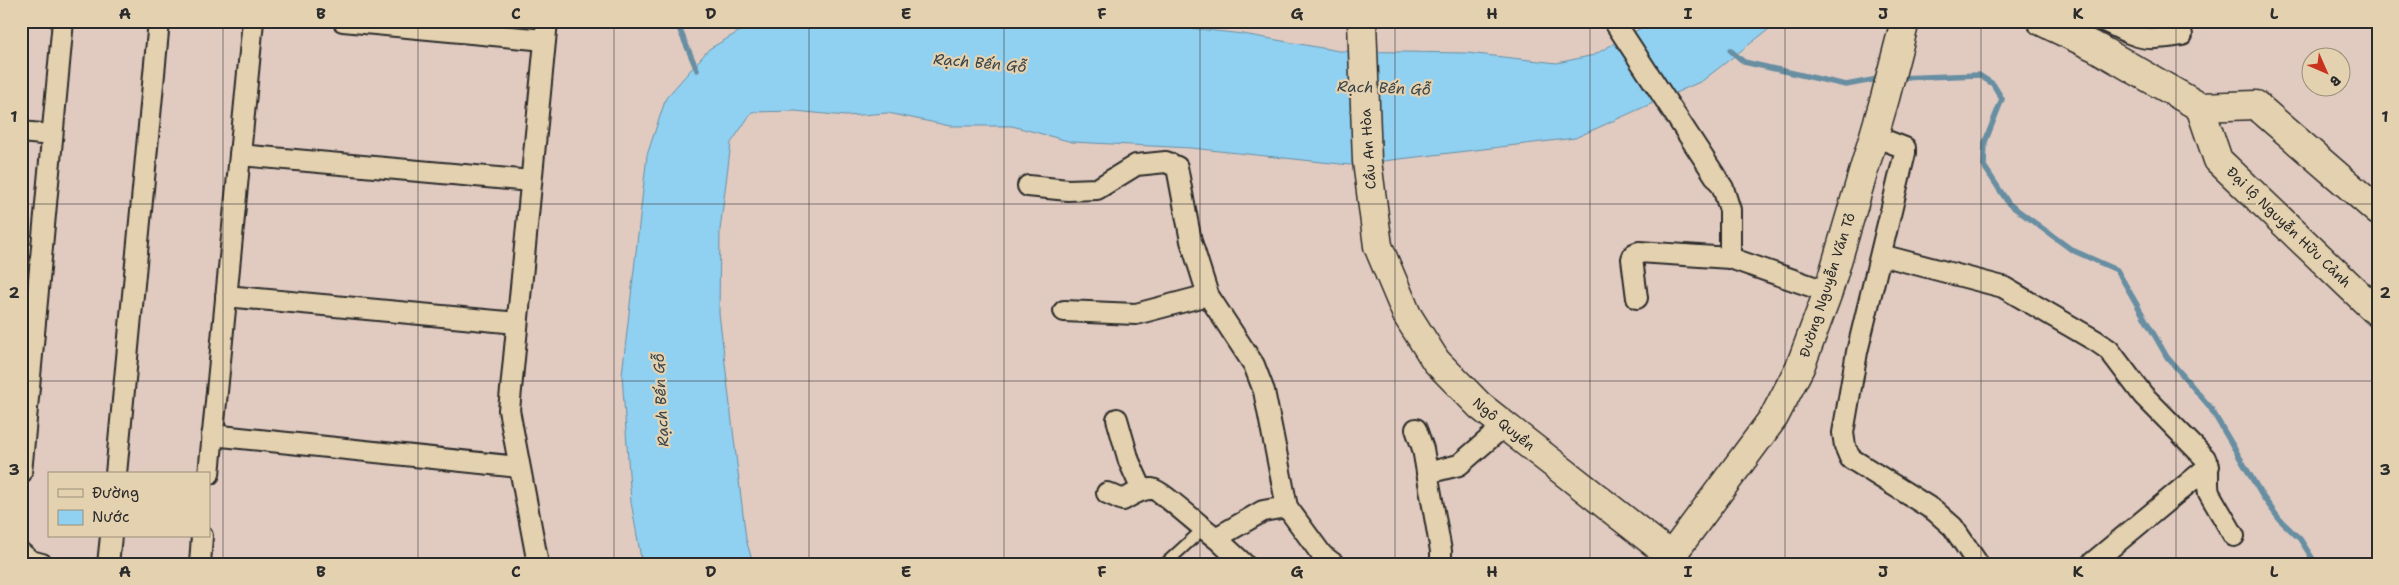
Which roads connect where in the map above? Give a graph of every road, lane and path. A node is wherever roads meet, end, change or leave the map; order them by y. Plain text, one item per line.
1 (63, 21) edge
2 (159, 21) edge
3 (253, 21) edge
4 (343, 21) edge
5 (1362, 21) edge
6 (1905, 21) edge
7 (2041, 21) edge
8 (2104, 21) edge
9 (1615, 22) edge
10 (546, 31) edge
11 (2182, 35) dead end
12 (2200, 106) junction
13 (21, 132) edge
14 (52, 135) junction
15 (1874, 136) junction
16 (240, 155) junction
17 (531, 181) junction
18 (1028, 186) dead end
19 (2378, 211) edge
20 (1378, 246) joint
21 (1881, 255) junction
22 (1730, 258) junction
23 (1828, 292) junction
24 (1208, 295) junction
25 (226, 296) junction
26 (1637, 298) dead end
27 (1064, 312) dead end
28 (2378, 313) edge
29 (517, 323) junction
30 (1117, 419) dead end
31 (1504, 426) junction
32 (1416, 429) dead end
33 (212, 435) junction
34 (2209, 466) junction
35 (519, 467) junction
36 (116, 472) edge
37 (209, 472) edge
38 (21, 473) edge
39 (1427, 473) junction
40 (1142, 490) junction
41 (1107, 493) dead end
42 (1287, 507) junction
43 (1209, 534) junction
44 (2234, 536) dead end
45 (111, 538) edge
46 (202, 538) edge
47 (21, 553) edge
48 (1673, 561) edge
49 (42, 564) edge
50 (108, 564) edge
51 (200, 564) edge
52 (538, 564) edge
53 (1166, 564) edge
54 (1244, 564) edge
55 (1334, 564) edge
56 (1441, 564) edge
57 (1978, 564) edge
58 (2091, 564) edge

1 - 14 street
2 - 36 street
3 - 16 street
4 - 10 street
5 - 20 street, Cầu An Hòa
6 - 15 street, Đường Nguyễn Văn Tỏ
7 - 12 street
8 - 11 street
9 - 22 street
10 - 17 street
12 - 19 street
12 - 28 street, Đại lộ Nguyễn Hữu Cảnh
13 - 14 street
14 - 38 street
15 - 21 street
15 - 23 street, Đường Nguyễn Văn Tỏ
16 - 17 street
16 - 25 street
17 - 29 street
18 - 24 street
20 - 31 street, Ngô Quyền
21 - 34 street
21 - 57 street
22 - 23 street
22 - 26 street
23 - 48 street, Đường Nguyễn Văn Tỏ
24 - 27 street
24 - 42 street
25 - 29 street
25 - 33 street
29 - 35 street
30 - 40 street
31 - 39 street
31 - 48 street, Ngô Quyền
32 - 39 street
33 - 35 street
33 - 37 street
34 - 44 street
34 - 58 street
35 - 52 street
39 - 56 street
40 - 41 street
40 - 43 street
42 - 43 street
42 - 55 street
43 - 53 lane
43 - 54 street
45 - 50 street
46 - 51 street
47 - 49 street

